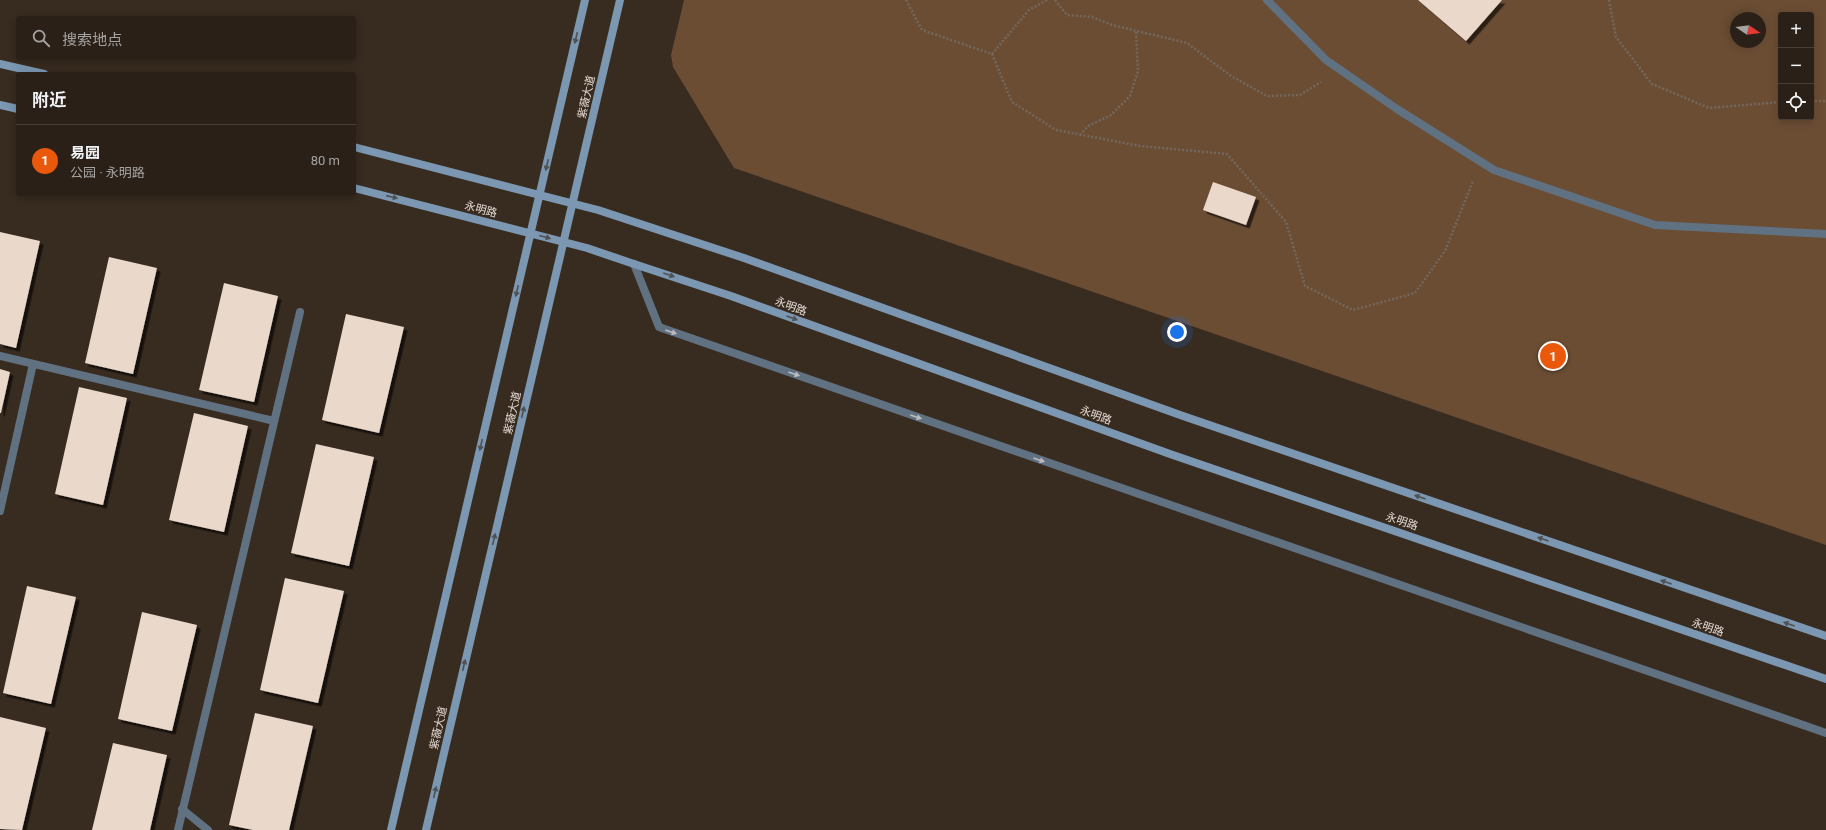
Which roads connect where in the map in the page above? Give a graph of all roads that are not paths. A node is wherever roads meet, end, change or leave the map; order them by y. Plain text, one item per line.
1 (585, 0) edge
2 (620, 0) edge
3 (1267, 0) edge
4 (0, 64) edge
5 (35, 72) edge
6 (0, 105) edge
7 (16, 109) edge
8 (356, 148) edge
9 (356, 189) edge
10 (540, 194) junction
11 (572, 203) junction
12 (531, 233) junction
13 (1826, 234) edge
14 (563, 242) junction
15 (634, 264) junction
16 (300, 312) dead end
17 (0, 356) edge
18 (33, 364) junction
19 (274, 421) junction
20 (0, 511) edge
21 (1826, 636) edge
22 (1826, 678) edge
23 (1826, 733) edge
24 (182, 809) junction
25 (178, 830) edge
26 (208, 830) edge
27 (391, 830) edge
28 (426, 830) edge

1 -> 10 street, 紫薇大道
2 - 11 street, 紫薇大道
3 - 13 street
4 - 5 street
6 - 7 street
8 - 10 street
9 -> 12 street, 永明路
10 - 11 street
10 - 12 street, 紫薇大道
11 - 14 street, 紫薇大道
21 -> 11 street
12 -> 14 street, 永明路
12 -> 27 street, 紫薇大道
14 - 15 street, 永明路
28 -> 14 street, 紫薇大道
15 -> 22 street, 永明路
15 -> 23 street
16 - 19 street
17 - 18 street
18 - 19 street
18 - 20 street
19 - 24 street
24 - 25 street
24 - 26 street

